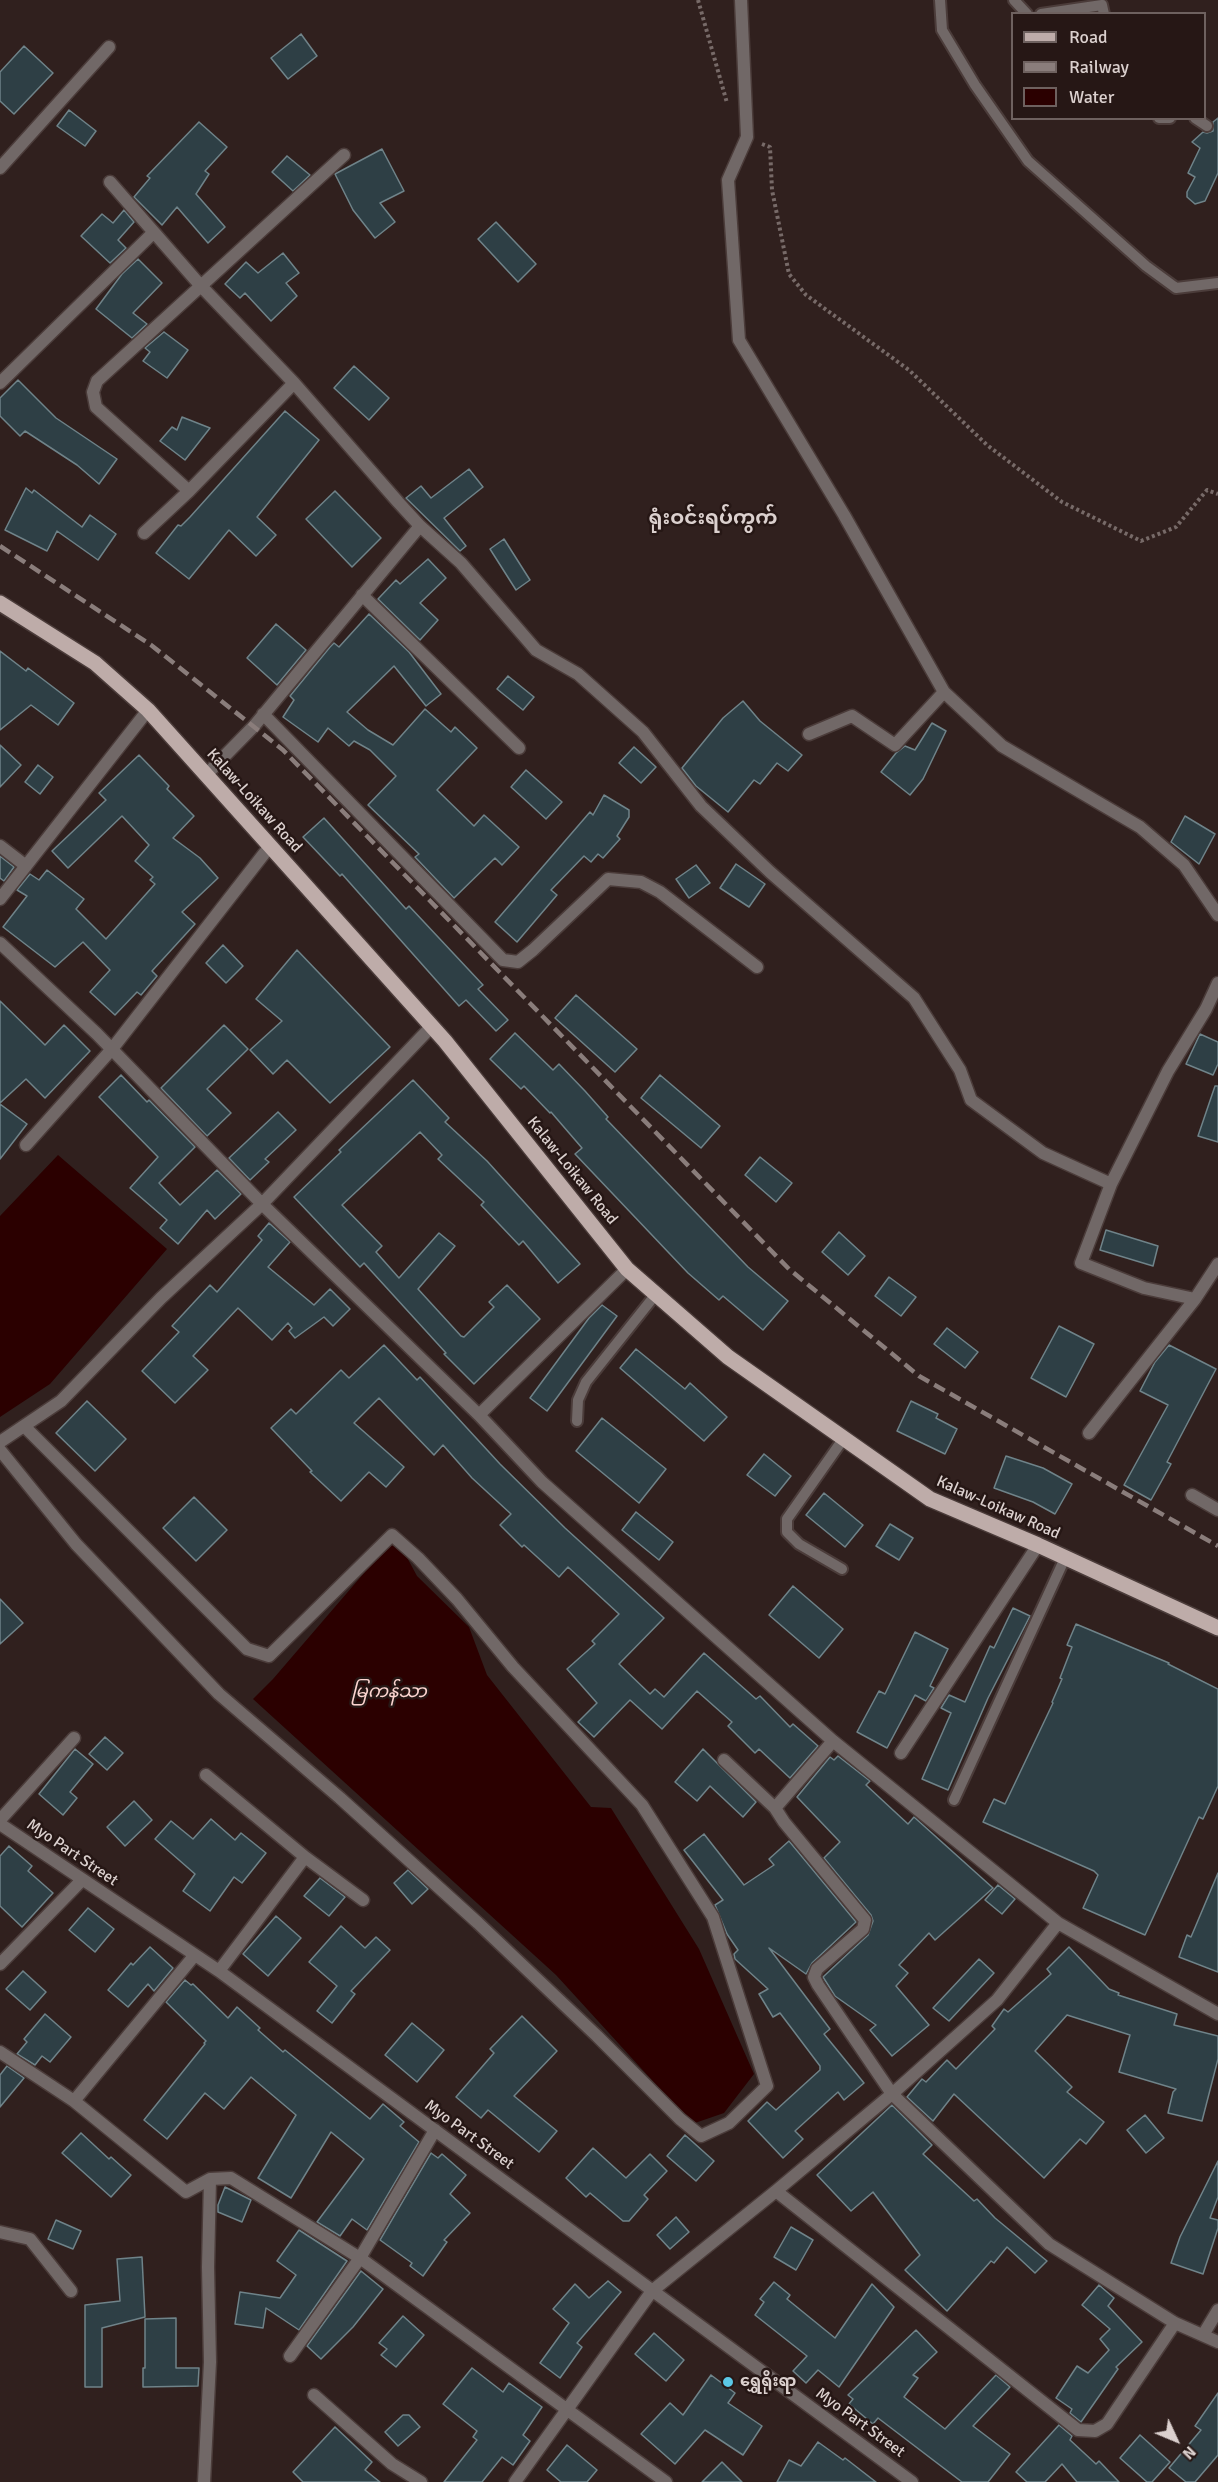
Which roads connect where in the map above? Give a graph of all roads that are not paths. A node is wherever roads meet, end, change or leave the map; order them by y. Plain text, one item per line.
1 (741, 0) edge
2 (940, 0) edge
3 (1014, 0) edge
4 (1025, 12) edge
5 (1055, 12) edge
6 (1104, 12) edge
7 (109, 47) dead end
8 (1198, 120) edge
9 (1207, 126) dead end
10 (344, 155) dead end
11 (0, 168) edge
12 (110, 182) dead end
13 (153, 233) junction
14 (1218, 283) edge
15 (200, 285) junction
16 (0, 383) edge
17 (294, 383) junction
18 (189, 490) junction
19 (420, 526) junction
20 (144, 533) dead end
21 (362, 595) junction
22 (0, 603) edge
23 (944, 692) junction
24 (148, 710) junction
25 (263, 714) junction
26 (809, 734) dead end
27 (519, 748) dead end
28 (206, 775) junction
29 (0, 846) edge
30 (270, 846) junction
31 (26, 866) junction
32 (0, 900) edge
33 (1218, 915) edge
34 (0, 944) edge
35 (757, 967) dead end
36 (1218, 983) edge
37 (432, 1026) junction
38 (112, 1049) junction
39 (26, 1145) dead end
40 (1111, 1184) junction
41 (262, 1204) junction
42 (1218, 1263) edge
43 (627, 1269) junction
44 (656, 1294) junction
45 (1196, 1299) junction
46 (479, 1415) junction
47 (577, 1421) dead end
48 (24, 1426) junction
49 (1089, 1433) dead end
50 (844, 1438) junction
51 (0, 1442) edge
52 (0, 1450) edge
53 (1192, 1496) dead end
54 (1218, 1510) edge
55 (1038, 1545) junction
56 (1065, 1558) junction
57 (842, 1569) dead end
58 (1218, 1628) edge
59 (74, 1738) dead end
60 (834, 1741) junction
61 (901, 1754) dead end
62 (724, 1760) dead end
63 (206, 1775) dead end
64 (954, 1800) dead end
65 (775, 1808) junction
66 (0, 1822) edge
67 (305, 1857) junction
68 (82, 1880) junction
69 (363, 1900) dead end
70 (1058, 1923) junction
71 (194, 1956) junction
72 (0, 1964) edge
73 (219, 1971) junction
74 (1218, 2013) edge
75 (0, 2052) edge
76 (892, 2094) junction
77 (74, 2101) junction
78 (435, 2130) junction
79 (210, 2180) junction
80 (776, 2191) junction
81 (0, 2232) edge
82 (360, 2258) junction
83 (71, 2291) dead end
84 (652, 2291) junction
85 (1218, 2310) edge
86 (1175, 2323) junction
87 (1203, 2335) junction
88 (1218, 2342) edge
89 (290, 2356) dead end
90 (314, 2395) dead end
91 (565, 2411) junction
92 (204, 2482) edge
93 (421, 2482) edge
94 (515, 2482) edge
95 (666, 2482) edge
96 (912, 2482) edge

1 - 23 street
2 - 14 lane
3 - 4 lane
5 - 6 lane
7 - 11 street
8 - 9 lane
10 - 15 street
12 - 13 street
13 - 15 street
13 - 16 street
15 - 17 street
15 - 18 street
17 - 18 street
17 - 19 street
18 - 20 street
19 - 21 street
19 - 40 street
21 - 25 street
21 - 27 street
22 - 24 main road, Kalaw-Loikaw Road
23 - 26 street
23 - 33 street
24 - 28 main road, Kalaw-Loikaw Road
24 - 31 street
25 - 28 street
25 - 35 street
28 - 30 main road, Kalaw-Loikaw Road
29 - 31 street
30 - 37 main road, Kalaw-Loikaw Road
30 - 38 street
31 - 32 street
34 - 38 street
36 - 40 street
37 - 41 street
37 - 43 main road, Kalaw-Loikaw Road
38 - 39 street
38 - 41 street
40 - 45 street
41 - 46 street
41 - 48 street
42 - 45 street
43 - 44 main road, Kalaw-Loikaw Road
43 - 46 street
44 - 47 lane
44 - 50 main road, Kalaw-Loikaw Road
45 - 49 street
46 - 60 street
48 - 51 street
48 - 52 street
50 - 55 main road, Kalaw-Loikaw Road
50 - 57 lane
53 - 54 street
55 - 56 main road, Kalaw-Loikaw Road
55 - 61 street
56 - 58 main road, Kalaw-Loikaw Road
56 - 64 lane
59 - 66 street
60 - 65 street
60 - 70 street
62 - 65 street
63 - 67 street
65 - 76 street
66 - 68 street, Myo Part Street
67 - 69 street
67 - 73 street
68 - 71 street, Myo Part Street
68 - 72 street
70 - 74 street
70 - 76 street
71 - 73 street, Myo Part Street
71 - 77 street
73 - 78 street, Myo Part Street
75 - 77 street
76 - 80 street
76 - 86 street
77 - 79 street
78 - 82 street
78 - 84 street, Myo Part Street
79 - 82 street
79 - 92 street
80 - 84 street
80 - 86 street
81 - 83 street
82 - 89 street
82 - 91 street
84 - 91 street
84 - 96 street, Myo Part Street
85 - 87 street
86 - 87 street
87 - 88 street
90 - 93 street
91 - 94 street
91 - 95 street

